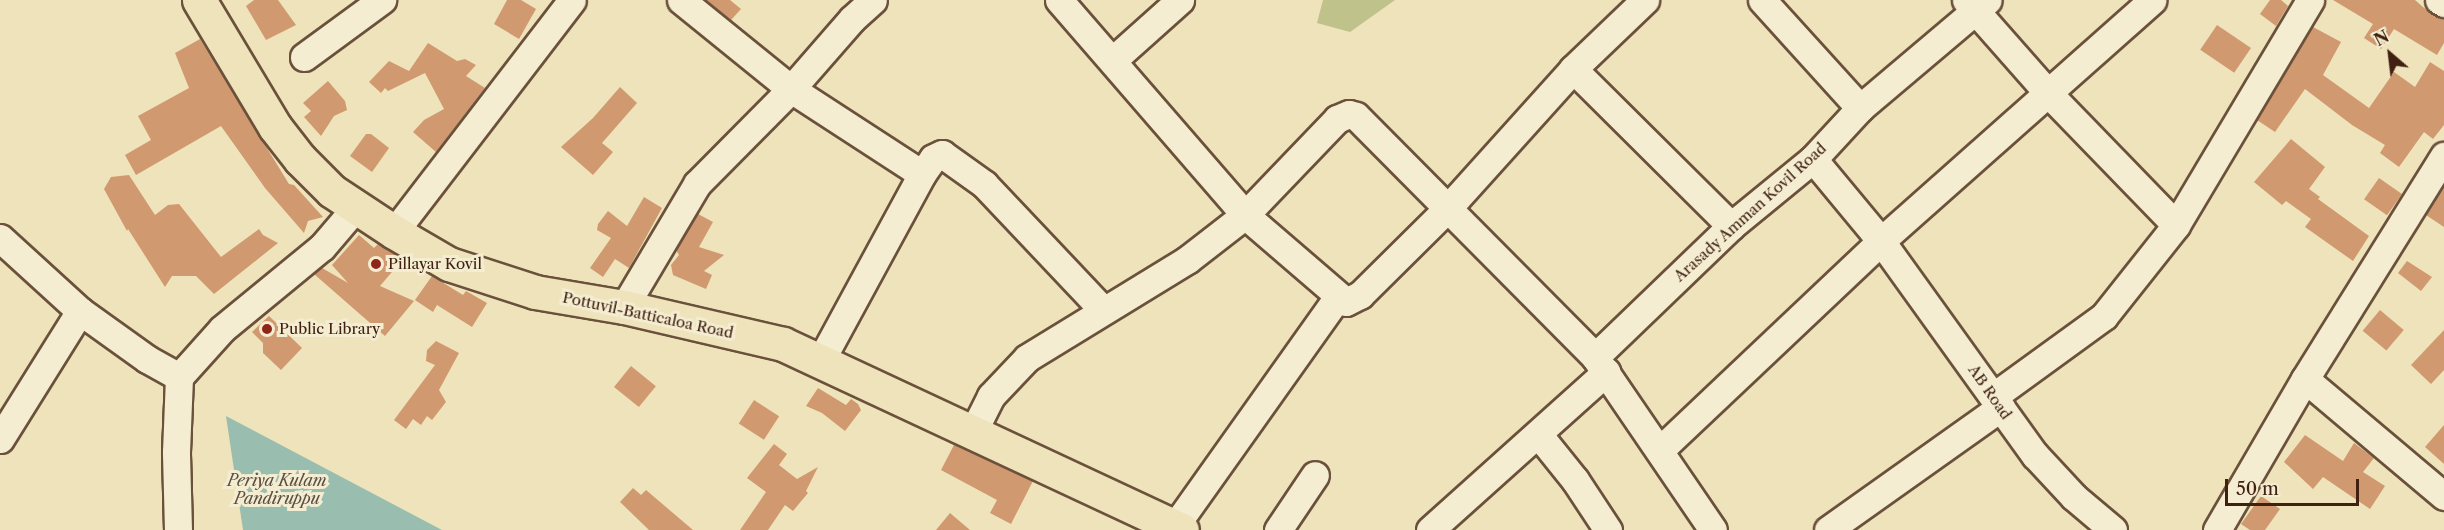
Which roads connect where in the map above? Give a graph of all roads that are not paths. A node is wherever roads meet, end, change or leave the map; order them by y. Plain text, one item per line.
1 (199, 0) edge
2 (382, 0) edge
3 (572, 0) edge
4 (681, 0) edge
5 (873, 0) edge
6 (1059, 0) edge
7 (1180, 0) edge
8 (1645, 0) edge
9 (1762, 0) edge
10 (2152, 0) edge
11 (2310, 0) edge
12 (2439, 0) edge
13 (2444, 3) edge
14 (1977, 4) edge
15 (1617, 9) edge
16 (304, 57) dead end
17 (1113, 60) junction
18 (1574, 69) junction
19 (791, 89) junction
20 (2049, 94) junction
21 (1860, 108) junction
22 (1813, 159) junction
23 (2443, 159) edge
24 (922, 174) junction
25 (356, 207) junction
26 (1448, 208) junction
27 (1245, 215) junction
28 (2176, 225) junction
29 (1731, 226) junction
30 (394, 232) junction
31 (0, 238) edge
32 (1881, 241) junction
33 (1338, 297) junction
34 (624, 307) junction
35 (1103, 309) junction
36 (80, 311) junction
37 (821, 360) junction
38 (1601, 364) junction
39 (179, 377) junction
40 (2305, 379) junction
41 (1997, 402) junction
42 (973, 432) junction
43 (1538, 434) junction
44 (0, 439) edge
45 (1660, 450) junction
46 (1315, 475) dead end
47 (2444, 496) edge
48 (1178, 528) edge
49 (178, 530) edge
50 (1278, 530) edge
51 (1430, 530) edge
52 (1608, 530) edge
53 (1713, 530) edge
54 (1828, 530) edge
55 (2113, 530) edge
56 (2217, 530) edge

1 - 25 highway, Pottuvil-Batticaloa Road
2 - 16 street
3 - 30 street
4 - 19 street
5 - 19 street
6 - 17 street
7 - 17 street
8 - 15 street
9 - 21 street
10 - 20 street
11 - 28 street
12 - 13 street
14 - 20 street
14 - 21 street, Arasady Amman Kovil Road
15 - 18 street
17 - 27 street
18 - 26 street
18 - 29 street
19 - 24 street
19 - 34 street
20 - 28 street
20 - 32 street
21 - 22 street, Arasady Amman Kovil Road
22 - 29 street, Arasady Amman Kovil Road
22 - 32 street, AB Road
23 - 40 street
24 - 35 street
24 - 37 street
25 - 30 highway, Pottuvil-Batticaloa Road
25 - 39 street
26 - 27 street
26 - 33 street
26 - 38 street
27 - 33 street
27 - 35 street
28 - 41 street
29 - 38 street, Arasady Amman Kovil Road
30 - 34 highway, Pottuvil-Batticaloa Road
31 - 36 street
32 - 41 street, AB Road
32 - 45 street
33 - 48 street
34 - 37 highway, Pottuvil-Batticaloa Road
35 - 42 street
36 - 39 street
36 - 44 street
37 - 42 highway, Pottuvil-Batticaloa Road
38 - 43 street, Arasady Amman Kovil Road
38 - 45 street
39 - 49 street
40 - 47 street
40 - 56 street
41 - 54 street
41 - 55 street, AB Road
42 - 48 highway, Pottuvil-Batticaloa Road
43 - 51 street, Arasady Amman Kovil Road
43 - 52 street
45 - 53 street
46 - 50 street

